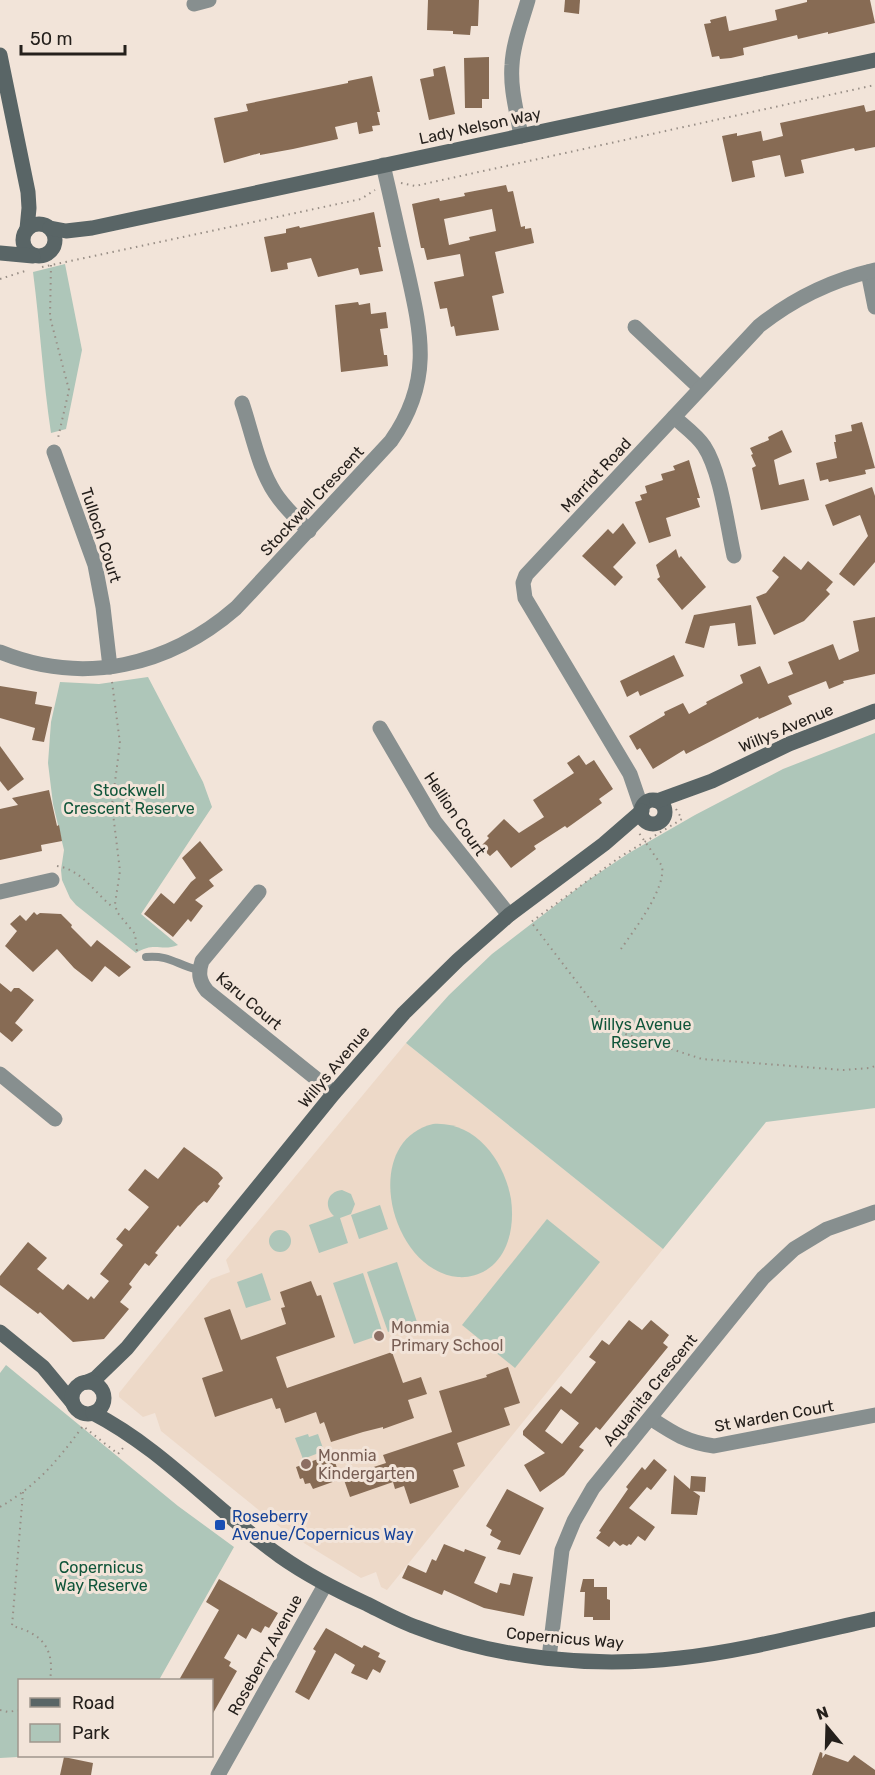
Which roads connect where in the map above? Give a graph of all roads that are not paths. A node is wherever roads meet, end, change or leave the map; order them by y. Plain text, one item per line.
1 (209, 0) edge
2 (528, 0) edge
3 (194, 4) dead end
4 (0, 55) edge
5 (875, 60) edge
6 (521, 136) junction
7 (383, 165) junction
8 (28, 192) junction
9 (48, 227) junction
10 (92, 228) junction
11 (26, 230) junction
12 (0, 245) edge
13 (0, 253) edge
14 (52, 257) junction
15 (34, 262) junction
16 (871, 271) edge
17 (875, 307) edge
18 (635, 327) dead end
19 (700, 388) junction
20 (242, 403) dead end
21 (674, 417) junction
22 (54, 452) road end
23 (309, 531) junction
24 (734, 556) dead end
25 (0, 652) edge
26 (110, 667) junction
27 (875, 711) edge
28 (380, 728) dead end
29 (630, 774) junction
30 (712, 781) junction
31 (656, 800) junction
32 (642, 810) junction
33 (659, 819) junction
34 (604, 844) junction
35 (53, 880) road end
36 (0, 892) edge
37 (259, 892) dead end
38 (508, 915) junction
39 (146, 957) road end
40 (199, 970) junction
41 (0, 1074) edge
42 (334, 1094) junction
43 (57, 1120) dead end
44 (875, 1212) edge
45 (0, 1332) edge
46 (127, 1348) junction
47 (44, 1367) junction
48 (84, 1383) junction
49 (104, 1397) junction
50 (72, 1402) junction
51 (93, 1413) junction
52 (875, 1414) edge
53 (650, 1418) junction
54 (132, 1436) junction
55 (325, 1585) junction
56 (875, 1619) edge
57 (549, 1658) junction
58 (218, 1775) edge

1 - 3 street
2 - 6 street
4 - 8 street
5 - 6 street, Lady Nelson Way
6 - 7 street, Lady Nelson Way
7 - 10 street, Lady Nelson Way
7 - 23 street, Stockwell Crescent
8 - 9 street
8 - 11 street
9 - 10 street, Lady Nelson Way
9 - 11 street
9 - 14 street
10 - 14 street, Lady Nelson Way
11 - 12 street
11 - 15 street
13 - 15 street
14 - 15 street
16 - 17 street
16 - 19 street, Marriot Road
18 - 19 street
19 - 21 street, Marriot Road
20 - 23 street
21 - 24 street
21 - 29 street, Marriot Road
22 - 26 street, Tulloch Court
23 - 26 street, Stockwell Crescent
25 - 26 street, Stockwell Crescent
27 - 30 street, Willys Avenue
28 - 38 street, Hellion Court
29 - 31 street, Marriot Road
29 - 32 street, Marriot Road
30 - 31 street, Willys Avenue
30 - 33 street, Willys Avenue
31 - 32 street
31 - 33 street
32 - 33 street
32 - 34 street, Willys Avenue
33 - 34 street, Willys Avenue
34 - 38 street, Willys Avenue
35 - 36 street
37 - 40 street, Karu Court
38 - 42 street, Willys Avenue
39 - 40 lane
40 - 42 street, Karu Court
41 - 43 street
42 - 46 street, Willys Avenue
44 - 53 street, Aquanita Crescent
45 - 47 street
46 - 48 street, Willys Avenue
46 - 49 street, Willys Avenue
47 - 48 street
47 - 50 street
48 - 49 street
48 - 50 street
49 - 51 street
49 - 54 street, Copernicus Way
50 - 51 street
51 - 54 street, Copernicus Way
52 - 53 street, St Warden Court
53 - 57 street, Aquanita Crescent
54 - 55 street, Copernicus Way
55 - 57 street, Copernicus Way
55 - 58 street, Roseberry Avenue
56 - 57 street, Copernicus Way

